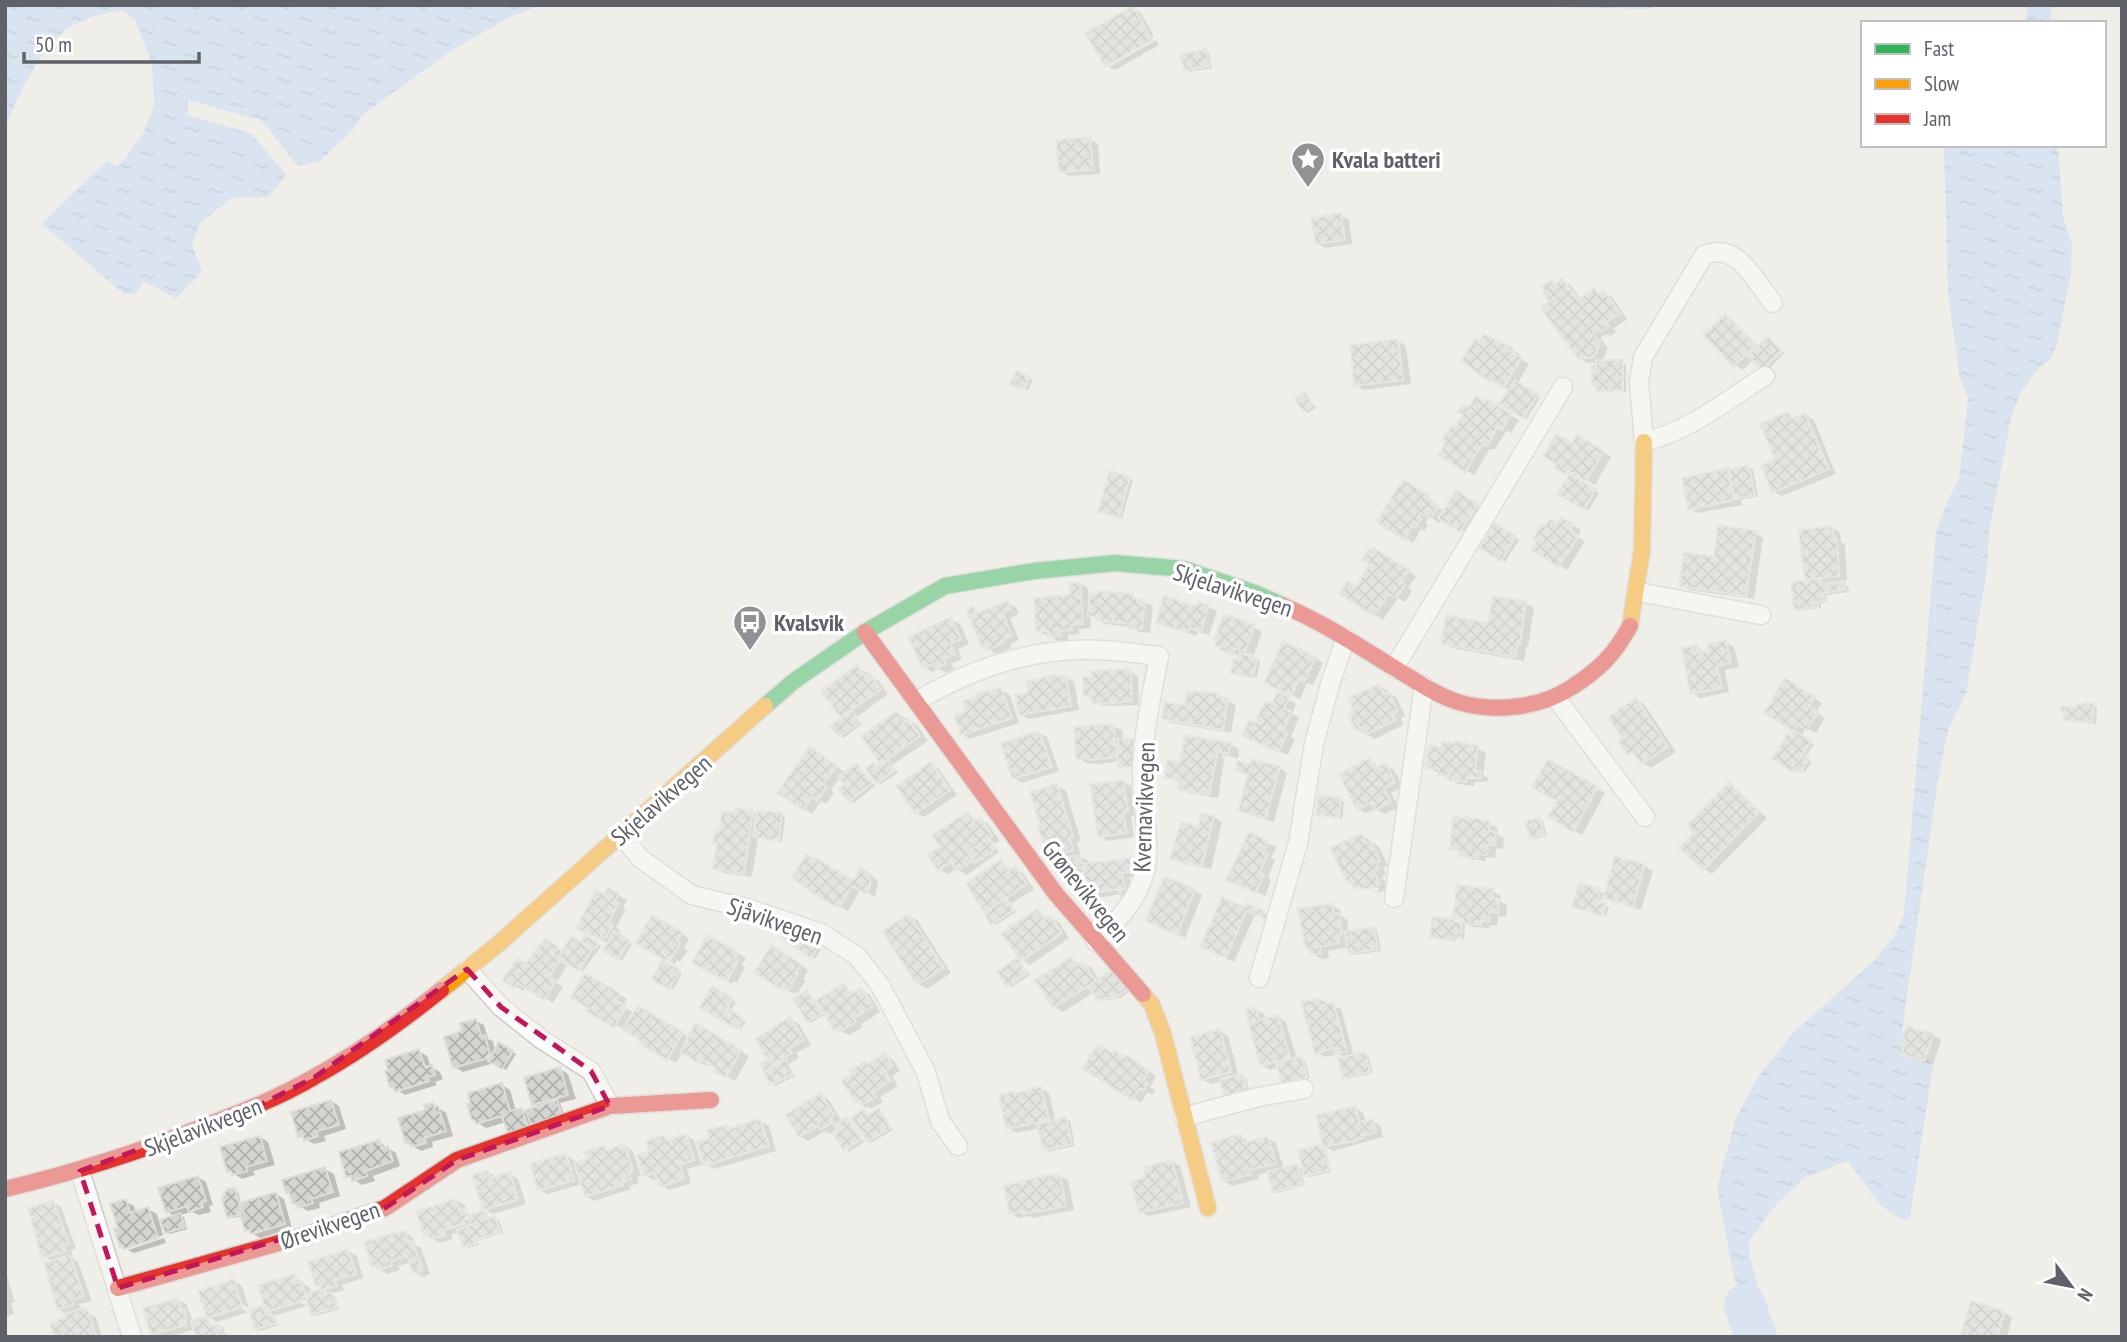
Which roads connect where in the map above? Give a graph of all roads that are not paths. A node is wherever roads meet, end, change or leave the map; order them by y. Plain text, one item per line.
1 (1773, 303) dead end
2 (1765, 376) dead end
3 (1563, 387) dead end
4 (1644, 442) junction
5 (1638, 592) junction
6 (1761, 615) dead end
7 (864, 632) junction
8 (1346, 638) junction
9 (1394, 668) junction
10 (1424, 686) junction
11 (1556, 698) junction
12 (917, 701) junction
13 (1645, 817) dead end
14 (621, 835) junction
15 (1394, 898) dead end
16 (1096, 942) junction
17 (467, 969) junction
18 (1259, 978) dead end
19 (1304, 1089) dead end
20 (711, 1100) dead end
21 (610, 1107) junction
22 (1184, 1116) junction
23 (958, 1146) dead end
24 (80, 1171) junction
25 (5, 1189) edge
26 (1208, 1208) dead end
27 (118, 1288) junction
28 (132, 1337) edge

1 - 4 street, Skjelavikvegen
2 - 4 street
3 - 9 street
4 - 5 street, Skjelavikvegen
5 - 6 street
5 - 11 street, Skjelavikvegen
7 - 8 street, Skjelavikvegen
7 - 12 street, Grønevikvegen
7 - 14 street, Skjelavikvegen
8 - 9 street, Skjelavikvegen
8 - 18 street
9 - 10 street, Skjelavikvegen
10 - 11 street, Skjelavikvegen
10 - 15 street
11 - 13 street
12 - 16 street, Grønevikvegen
12 - 16 street, Kvernavikvegen
14 - 17 street, Skjelavikvegen
14 - 23 street, Sjåvikvegen
16 - 22 street, Grønevikvegen
17 - 21 street
17 - 24 street, Skjelavikvegen
19 - 22 street
20 - 21 street, Ørevikvegen
21 - 27 street, Ørevikvegen
22 - 26 street, Grønevikvegen
24 - 25 street, Skjelavikvegen
24 - 27 street
27 - 28 street

